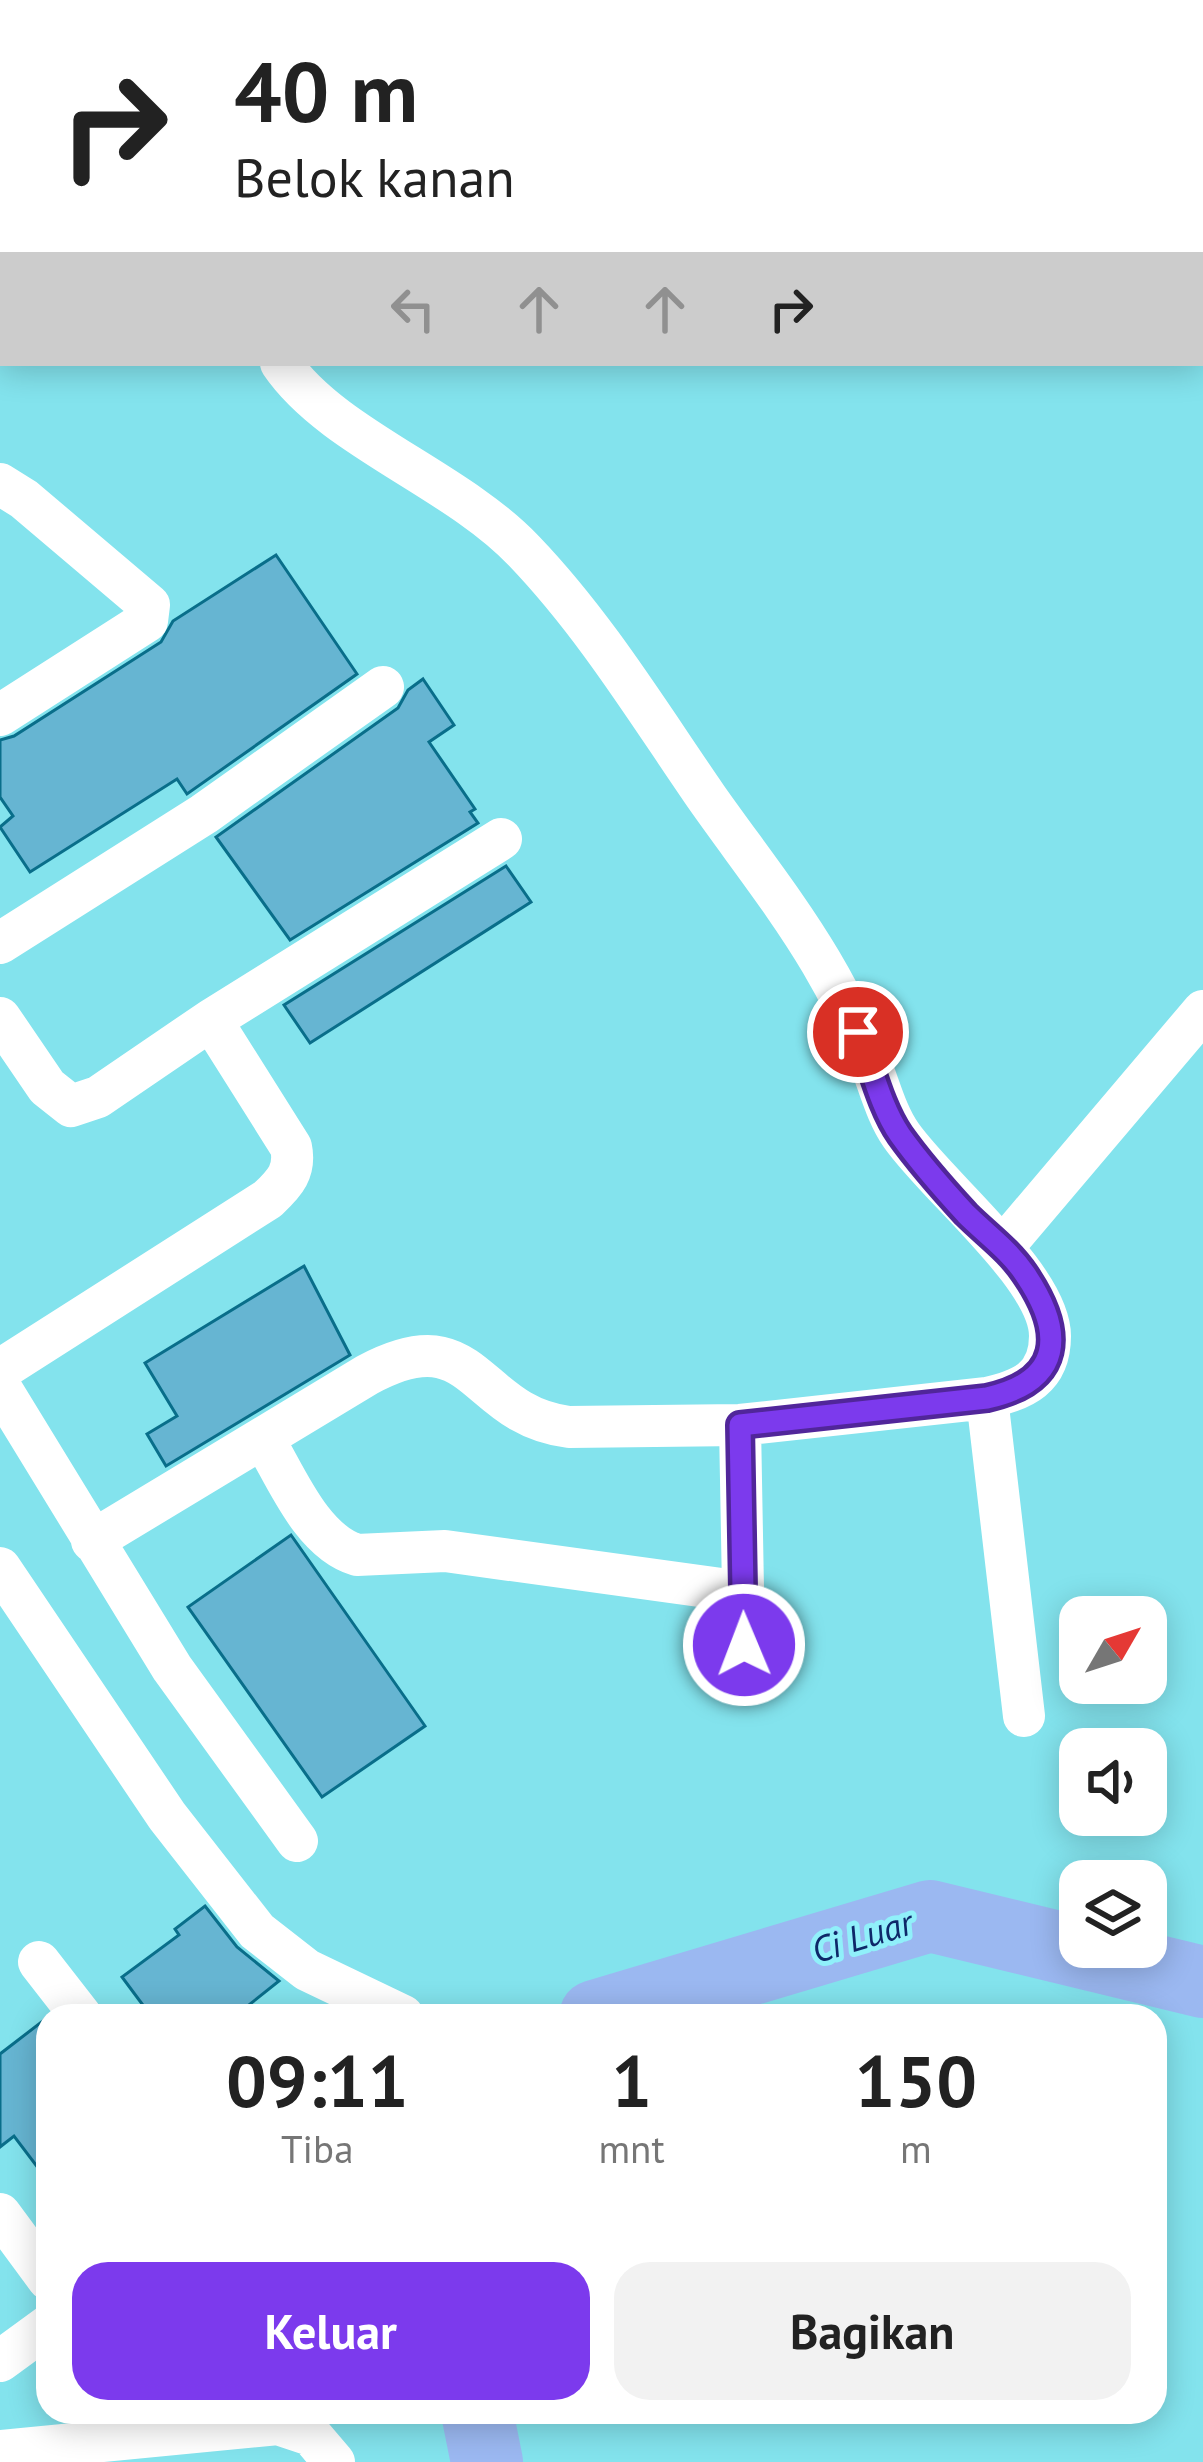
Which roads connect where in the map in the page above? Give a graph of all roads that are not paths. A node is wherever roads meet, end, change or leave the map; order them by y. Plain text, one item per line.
1 (283, 366) edge
2 (0, 484) edge
3 (383, 687) dead end
4 (6, 699) edge
5 (501, 839) dead end
6 (0, 943) edge
7 (1203, 1011) edge
8 (0, 1018) edge
9 (211, 1020) junction
10 (1003, 1247) junction
11 (0, 1370) edge
12 (0, 1388) edge
13 (987, 1398) junction
14 (740, 1425) junction
15 (263, 1438) junction
16 (92, 1541) junction
17 (4, 1585) edge
18 (743, 1592) junction
19 (744, 1645) dead end
20 (1024, 1716) dead end
21 (297, 1841) dead end
22 (39, 1963) dead end
23 (71, 2004) edge
24 (378, 2004) edge
25 (0, 2213) edge
26 (36, 2262) edge
27 (36, 2335) edge
28 (0, 2362) edge
29 (209, 2424) edge
30 (273, 2424) edge
31 (0, 2451) edge
32 (334, 2462) edge

1 - 10 street
2 - 4 street
3 - 6 street
5 - 9 street
7 - 10 street
8 - 9 street
9 - 11 street
10 - 13 street
12 - 16 street
13 - 14 street
13 - 20 street
14 - 15 street
14 - 18 street
15 - 16 street
15 - 18 street
16 - 21 street
17 - 24 street
18 - 19 street
22 - 23 street
25 - 26 street
27 - 28 street
29 - 31 street
30 - 32 street

